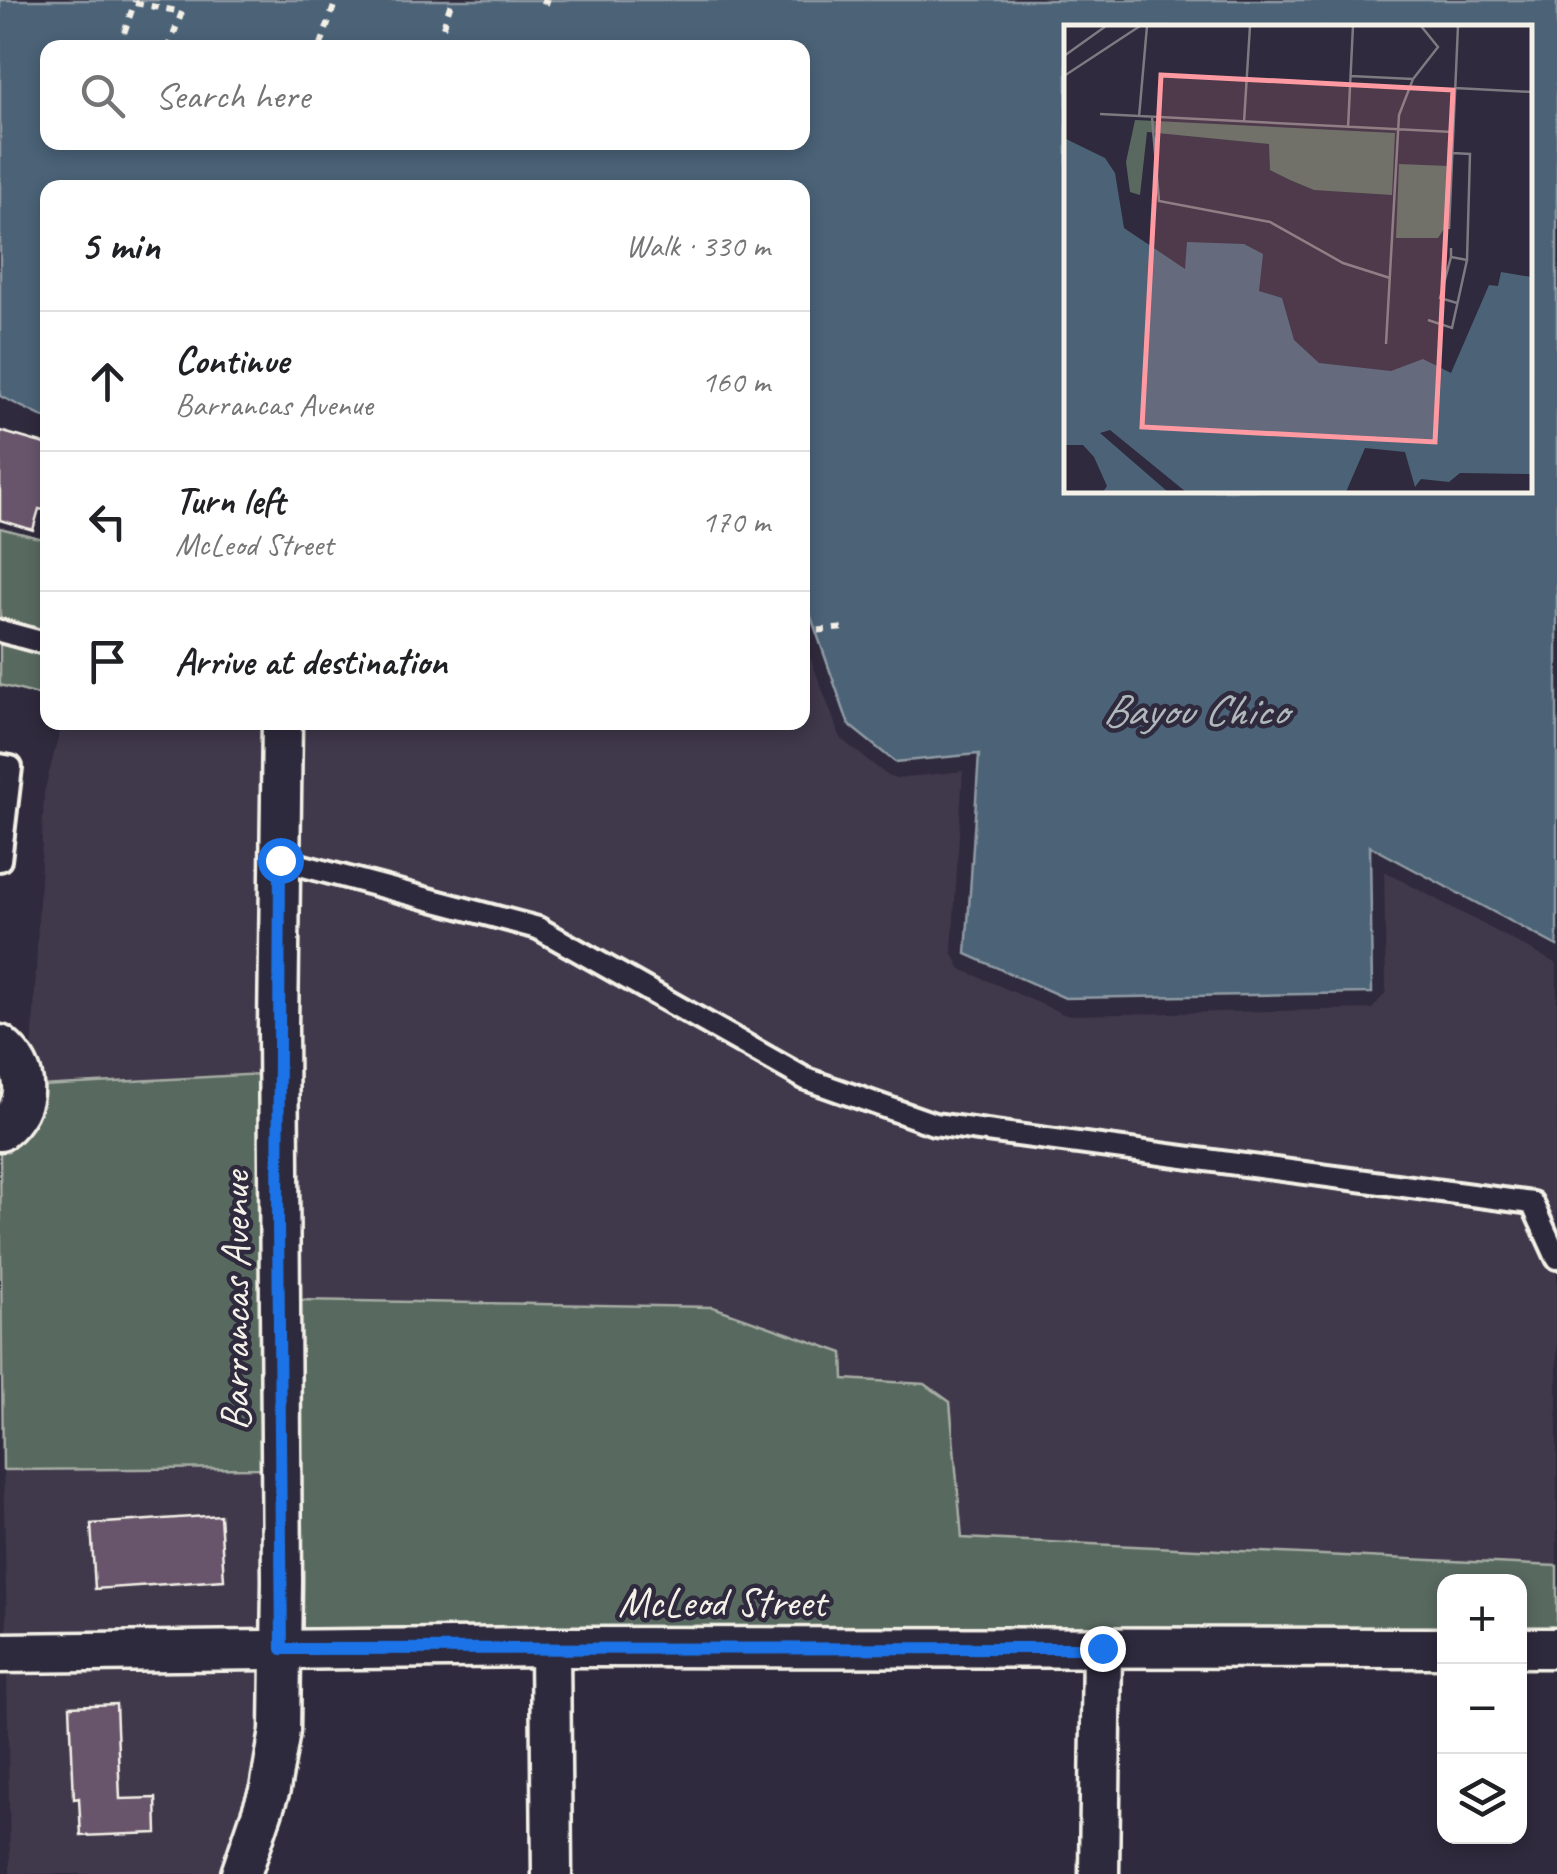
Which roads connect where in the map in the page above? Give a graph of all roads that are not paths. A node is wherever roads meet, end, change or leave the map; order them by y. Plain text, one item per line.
1 (0, 630) edge
2 (40, 642) edge
3 (282, 730) edge
4 (0, 765) edge
5 (0, 860) edge
6 (280, 860) junction
7 (0, 1044) edge
8 (0, 1131) edge
9 (1557, 1258) edge
10 (550, 1647) junction
11 (1102, 1648) junction
12 (1437, 1648) edge
13 (1527, 1648) edge
14 (1557, 1648) edge
15 (282, 1649) junction
16 (0, 1653) edge
17 (241, 1874) edge
18 (552, 1874) edge
19 (1099, 1874) edge

1 - 2 lane
3 - 6 street, Barrancas Avenue
4 - 5 lane
6 - 9 lane
6 - 15 street, Barrancas Avenue
7 - 8 street
10 - 11 street, McLeod Street
10 - 15 street, McLeod Street
10 - 18 street
11 - 12 street, McLeod Street
11 - 19 street
13 - 14 street
15 - 16 street, McLeod Street
15 - 17 street, Barrancas Avenue

